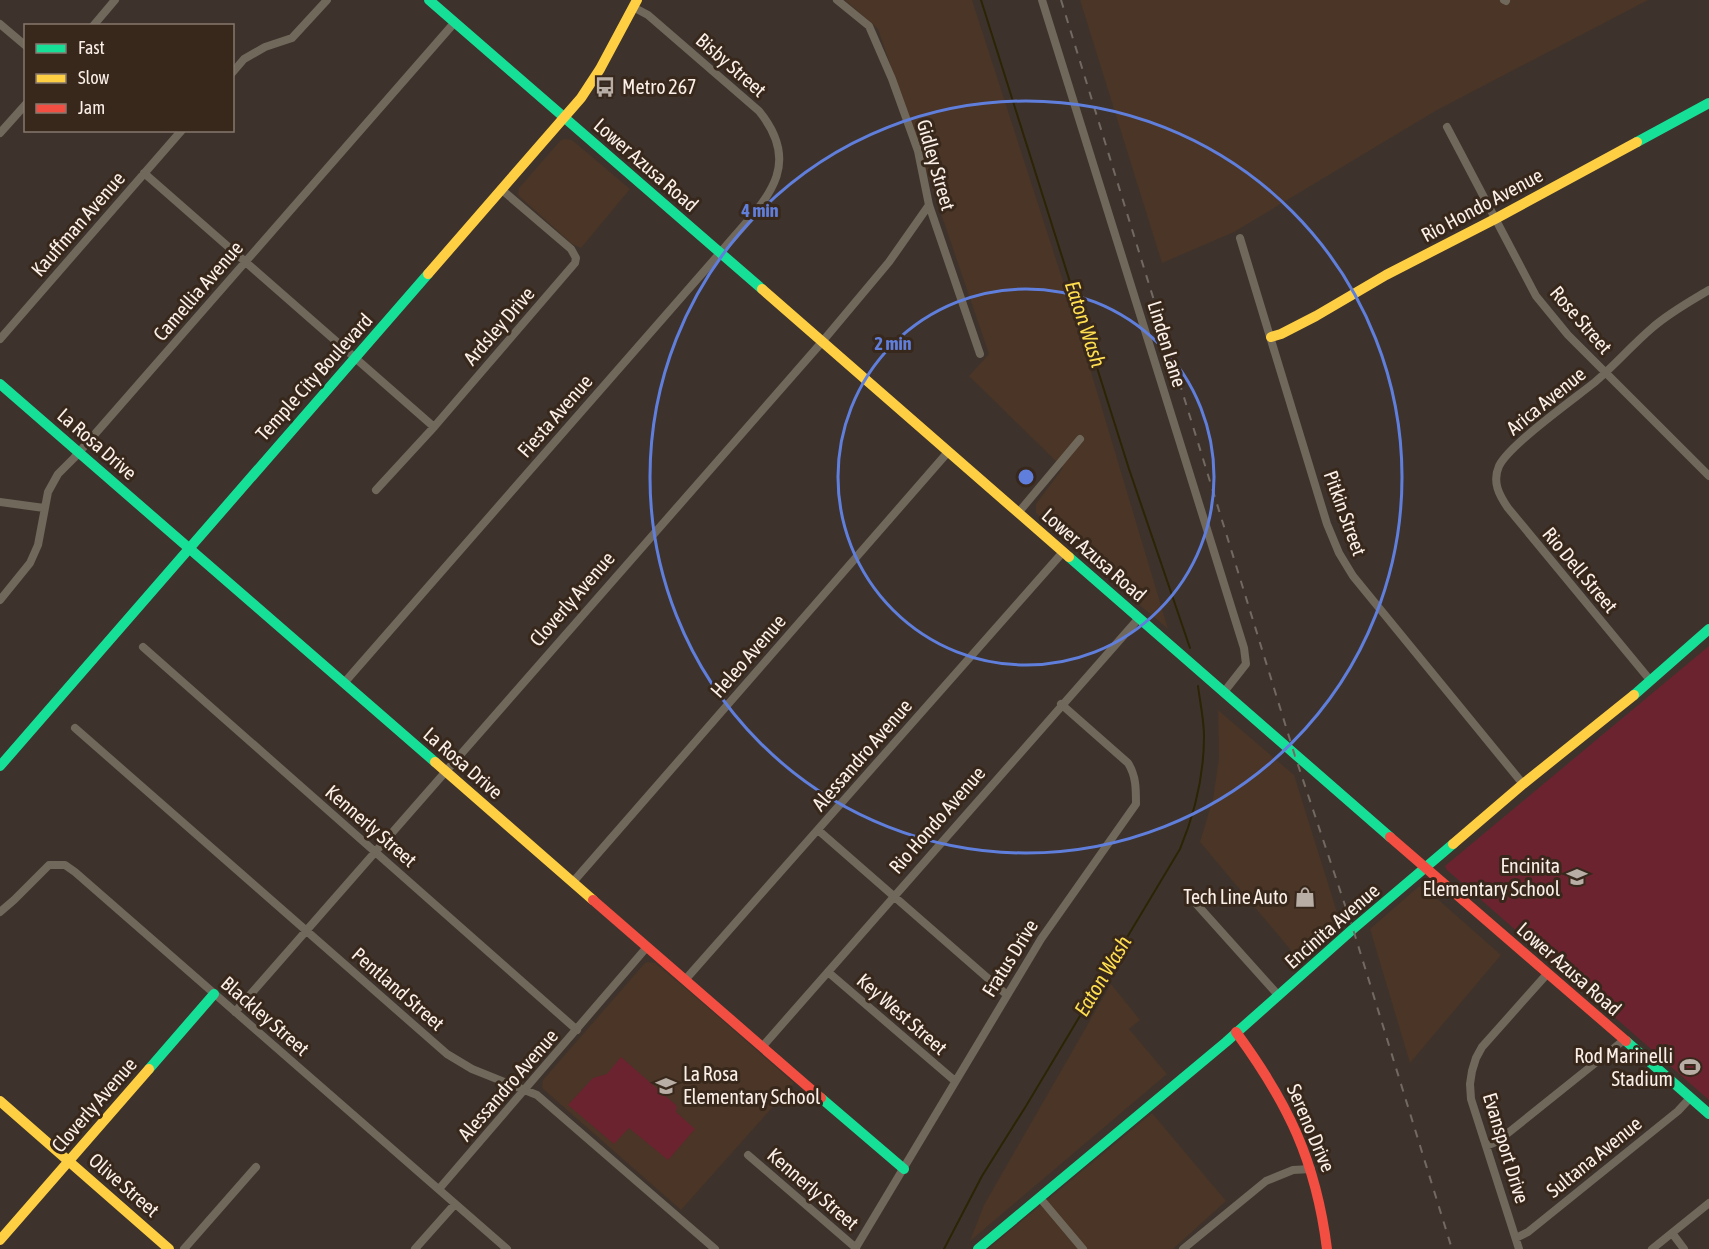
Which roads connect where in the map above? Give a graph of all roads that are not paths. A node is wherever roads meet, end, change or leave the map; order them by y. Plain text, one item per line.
1 (115, 0) edge
2 (327, 0) edge
3 (429, 0) edge
4 (837, 0) edge
5 (1042, 0) edge
6 (635, 4) edge
7 (455, 22) junction
8 (0, 24) edge
9 (95, 24) edge
10 (24, 44) edge
11 (234, 71) edge
12 (1709, 104) edge
13 (24, 106) edge
14 (564, 117) junction
15 (1447, 127) dead end
16 (180, 132) edge
17 (0, 133) edge
18 (780, 166) joint
19 (144, 173) junction
20 (502, 190) junction
21 (930, 205) junction
22 (1495, 219) junction
23 (1240, 238) dead end
24 (720, 253) junction
25 (246, 263) junction
26 (1709, 290) edge
27 (1271, 337) junction
28 (0, 339) edge
29 (822, 342) junction
30 (980, 354) dead end
31 (356, 358) junction
32 (1605, 373) junction
33 (0, 384) edge
34 (434, 427) junction
35 (1080, 439) dead end
36 (80, 452) junction
37 (948, 452) junction
38 (1706, 466) edge
39 (1496, 476) joint
40 (1709, 476) edge
41 (376, 490) dead end
42 (0, 502) edge
43 (44, 508) junction
44 (1018, 513) junction
45 (188, 548) junction
46 (1063, 552) junction
47 (0, 600) edge
48 (1139, 618) junction
49 (1709, 629) edge
50 (143, 647) dead end
51 (1650, 680) junction
52 (344, 683) junction
53 (1224, 692) junction
54 (1061, 704) junction
55 (75, 728) dead end
56 (0, 766) edge
57 (445, 772) junction
58 (1522, 784) junction
59 (818, 830) junction
60 (375, 852) junction
61 (1425, 868) junction
62 (573, 882) junction
63 (894, 897) junction
64 (1191, 898) dead end
65 (0, 912) edge
66 (306, 931) junction
67 (647, 947) junction
68 (828, 972) junction
69 (1547, 974) junction
70 (685, 980) junction
71 (214, 994) junction
72 (1007, 995) junction
73 (1279, 996) junction
74 (235, 1012) junction
75 (577, 1030) junction
76 (1236, 1032) junction
77 (1624, 1040) junction
78 (762, 1047) junction
79 (955, 1081) junction
80 (526, 1089) junction
81 (1690, 1098) junction
82 (0, 1101) edge
83 (1709, 1114) edge
84 (1486, 1146) junction
85 (748, 1155) dead end
86 (69, 1161) junction
87 (256, 1167) dead end
88 (904, 1169) junction
89 (1311, 1169) junction
90 (439, 1188) junction
91 (1040, 1198) junction
92 (1709, 1203) edge
93 (455, 1204) junction
94 (1672, 1233) junction
95 (1516, 1238) junction
96 (0, 1240) edge
97 (169, 1249) edge
98 (184, 1249) edge
99 (415, 1249) edge
100 (507, 1249) edge
101 (716, 1249) edge
102 (856, 1249) edge
103 (978, 1249) edge
104 (1083, 1249) edge
105 (1183, 1249) edge
106 (1327, 1249) edge
107 (1519, 1249) edge
108 (1652, 1249) edge
109 (1684, 1249) edge

1 - 9 street
2 - 11 street
3 - 7 street, Lower Azusa Road
4 - 21 street, Gidley Street
5 - 53 street, Linden Lane
6 - 14 street, Temple City Boulevard
6 - 18 street, Bisby Street
7 - 14 street, Lower Azusa Road
7 - 25 street, Camellia Avenue
8 - 10 street
12 - 22 street, Rio Hondo Avenue
13 - 17 street
14 - 20 street, Temple City Boulevard
14 - 24 street, Lower Azusa Road
15 - 22 street, Rose Street
16 - 19 street, Kauffman Avenue
18 - 24 street, Fiesta Avenue
19 - 25 street
19 - 28 street, Kauffman Avenue
20 - 31 street, Temple City Boulevard
20 - 34 street, Ardsley Drive
21 - 29 street, Cloverly Avenue
21 - 30 street, Gidley Street
22 - 27 street, Rio Hondo Avenue
22 - 32 street, Rose Street
23 - 27 street, Pitkin Street
24 - 29 street, Lower Azusa Road
24 - 52 street, Fiesta Avenue
25 - 31 street
25 - 36 street, Camellia Avenue
26 - 32 street, Arica Avenue
27 - 58 street, Pitkin Street
29 - 37 street, Lower Azusa Road
29 - 57 street, Cloverly Avenue
31 - 34 street
31 - 45 street, Temple City Boulevard
32 - 38 street, Rose Street
32 - 39 street, Arica Avenue
33 - 36 street, La Rosa Drive
34 - 41 street, Ardsley Drive
35 - 44 street
36 - 43 street, Camellia Avenue
36 - 45 street, La Rosa Drive
37 - 44 street, Lower Azusa Road
37 - 62 street, Heleo Avenue
38 - 40 street, Rose Street
39 - 51 street, Rio Dell Street
42 - 43 street
43 - 47 street, Camellia Avenue
44 - 46 street, Lower Azusa Road
45 - 52 street, La Rosa Drive
45 - 56 street, Temple City Boulevard
46 - 48 street, Lower Azusa Road
46 - 59 street, Alessandro Avenue
48 - 53 street, Lower Azusa Road
48 - 54 street, Rio Hondo Avenue
49 - 51 street, Encinita Avenue
50 - 60 street, Kennerly Street
51 - 58 street, Encinita Avenue
52 - 57 street, La Rosa Drive
53 - 61 street, Lower Azusa Road
54 - 63 street, Rio Hondo Avenue
54 - 72 street, Fratus Drive
55 - 66 street, Pentland Street
57 - 60 street, Cloverly Avenue
57 - 62 street, La Rosa Drive
58 - 61 street, Encinita Avenue
59 - 63 street
59 - 70 street, Alessandro Avenue
60 - 66 street, Cloverly Avenue
60 - 75 street, Kennerly Street
61 - 69 street, Lower Azusa Road
61 - 73 street, Encinita Avenue
62 - 67 street, La Rosa Drive
63 - 68 street, Rio Hondo Avenue
63 - 72 street
64 - 73 street
65 - 71 street, Blackley Street
66 - 74 street, Cloverly Avenue
66 - 80 street, Pentland Street
67 - 70 street, La Rosa Drive
67 - 75 street, Alessandro Avenue
68 - 78 street, Rio Hondo Avenue
68 - 79 street, Key West Street
69 - 77 street, Lower Azusa Road
69 - 84 street, Evansport Drive
70 - 78 street, La Rosa Drive
71 - 74 street, Blackley Street
71 - 86 street, Cloverly Avenue
72 - 79 street, Fratus Drive
73 - 76 street, Encinita Avenue
74 - 90 street, Blackley Street
75 - 80 street, Alessandro Avenue
76 - 89 street, Sereno Drive
76 - 91 street, Encinita Avenue
77 - 81 street, Lower Azusa Road
77 - 84 street
78 - 88 street, La Rosa Drive
79 - 88 street, Fratus Drive
80 - 90 street, Alessandro Avenue
80 - 101 street, Pentland Street
81 - 83 street, Lower Azusa Road
81 - 95 street, Sultana Avenue
82 - 86 street, Olive Street
84 - 95 street, Evansport Drive
85 - 102 street, Kennerly Street
86 - 96 street, Cloverly Avenue
86 - 97 street, Olive Street
87 - 98 street
88 - 102 street, Fratus Drive
89 - 105 street
89 - 106 street, Sereno Drive
90 - 93 street, Blackley Street
91 - 103 street, Encinita Avenue
91 - 104 street
92 - 94 street
93 - 99 street
93 - 100 street, Blackley Street
94 - 108 street
94 - 109 street
95 - 107 street, Evansport Drive

